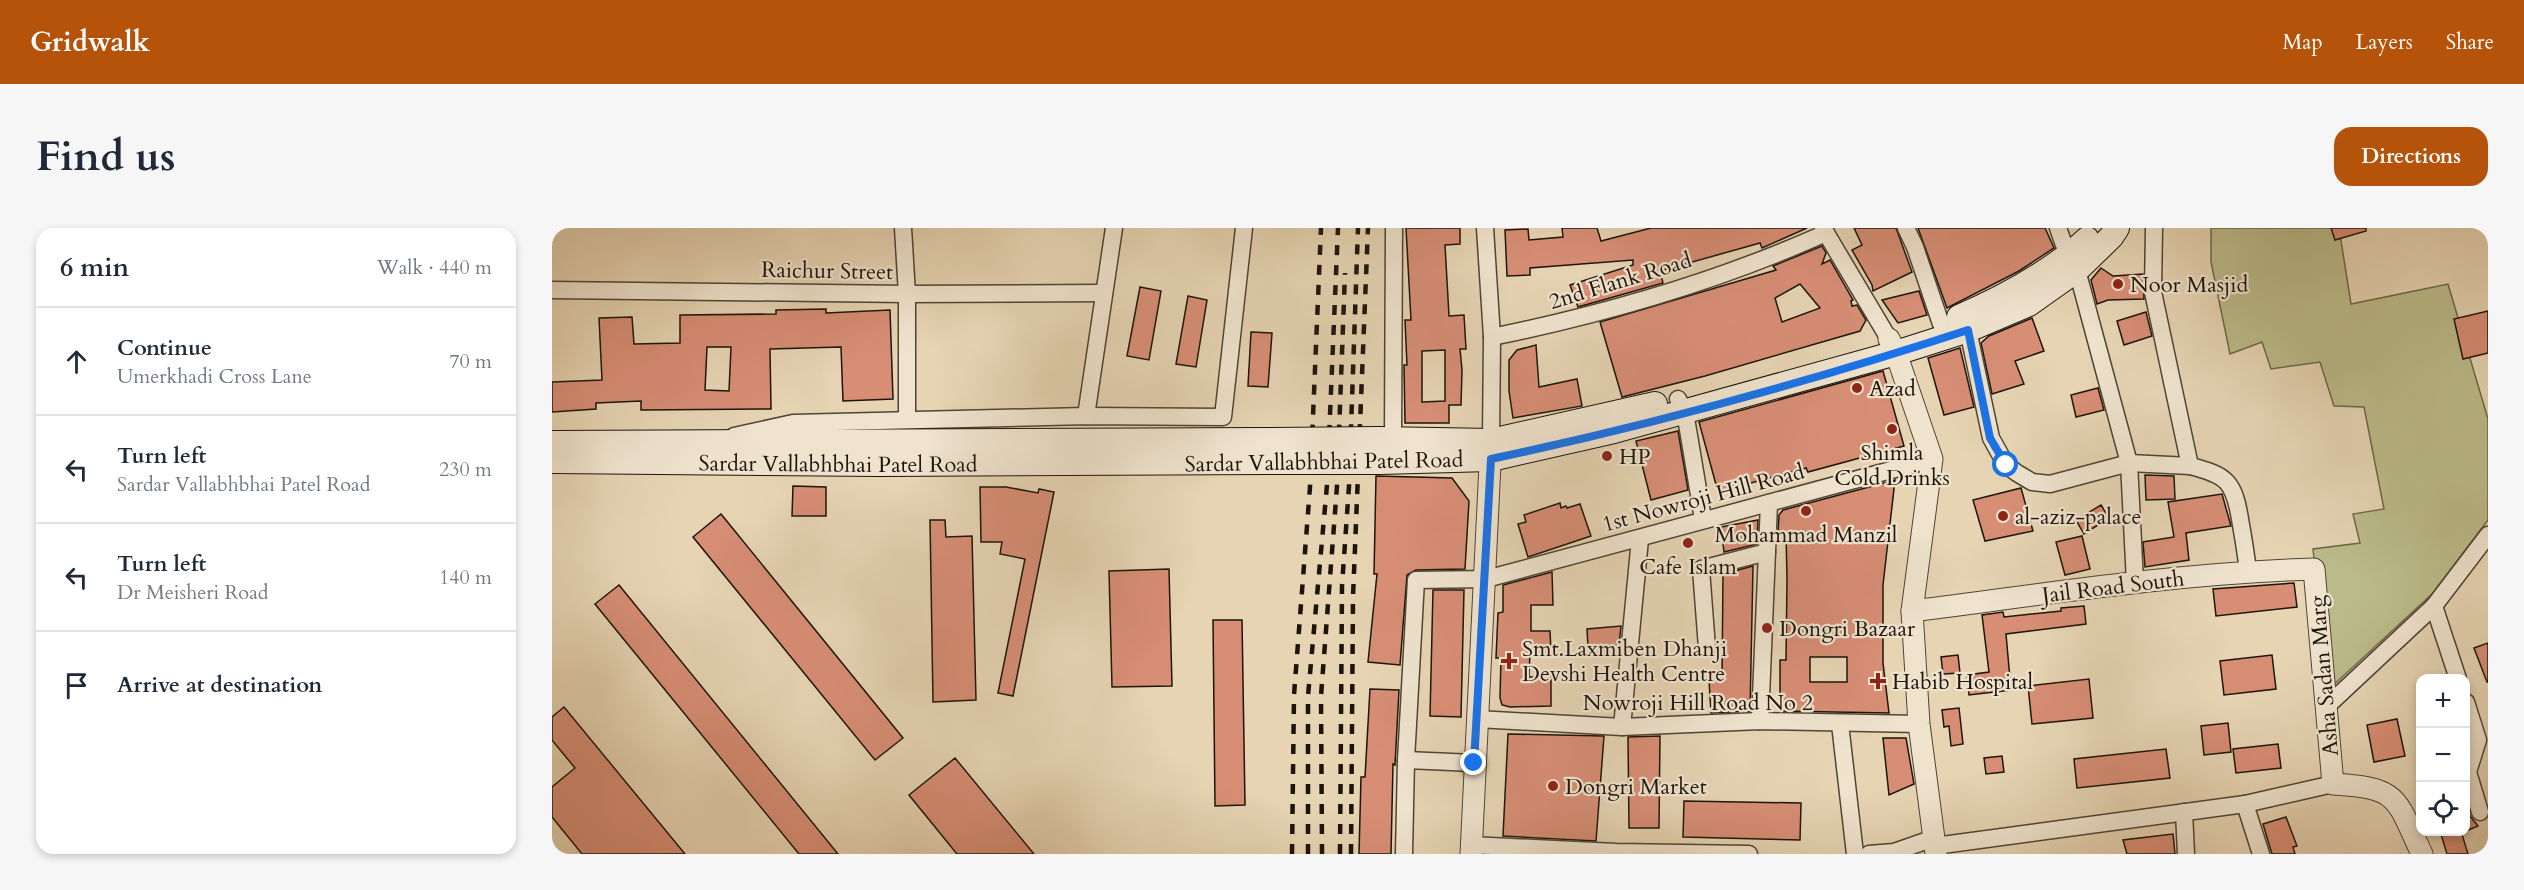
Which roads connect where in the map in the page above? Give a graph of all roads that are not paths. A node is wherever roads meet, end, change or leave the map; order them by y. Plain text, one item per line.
1 (903, 228) edge
2 (1114, 228) edge
3 (1244, 228) edge
4 (1394, 228) edge
5 (1485, 228) edge
6 (1906, 228) edge
7 (2058, 228) edge
8 (2097, 228) edge
9 (2117, 228) edge
10 (2154, 228) edge
11 (1825, 230) edge
12 (2073, 263) junction
13 (552, 290) edge
14 (1102, 293) junction
15 (907, 294) junction
16 (1957, 323) junction
17 (1492, 337) junction
18 (1893, 346) junction
19 (1682, 405) junction
20 (1086, 416) junction
21 (907, 420) junction
22 (710, 441) junction
23 (552, 443) edge
24 (1384, 447) junction
25 (1491, 450) junction
26 (1265, 451) junction
27 (682, 452) junction
28 (1932, 459) junction
29 (552, 462) edge
30 (2129, 463) junction
31 (2190, 466) junction
32 (1769, 503) junction
33 (1703, 519) junction
34 (2488, 535) edge
35 (1640, 539) junction
36 (1767, 552) junction
37 (2314, 569) joint
38 (2248, 571) junction
39 (1486, 579) junction
40 (2135, 582) junction
41 (2434, 606) junction
42 (1912, 611) junction
43 (1707, 648) dead end
44 (2457, 674) edge
45 (2326, 707) junction
46 (2470, 715) edge
47 (1477, 719) junction
48 (1760, 722) junction
49 (1840, 724) junction
50 (1919, 724) junction
51 (1622, 727) junction
52 (1406, 760) junction
53 (1474, 763) junction
54 (2333, 784) junction
55 (2245, 804) junction
56 (2184, 812) junction
57 (2480, 812) dead end
58 (1935, 846) edge
59 (1471, 849) edge
60 (1404, 854) edge
61 (1749, 854) edge
62 (1855, 854) edge
63 (1869, 854) edge
64 (2186, 854) edge
65 (2261, 854) edge
66 (2422, 854) edge

1 - 15 street
2 - 14 street
3 - 20 street
4 - 24 street
5 - 17 street
6 - 16 street
7 - 12 street
8 - 12 main road, Sardar Vallabhbhai Patel Road
9 - 12 main road, Sardar Vallabhbhai Patel Road
10 - 31 street
11 - 17 street, 2nd Flank Road
11 - 18 street
12 - 16 main road, Sardar Vallabhbhai Patel Road
12 - 30 street
13 - 15 street, Raichur Street
14 - 15 street, Raichur Street
14 - 20 street
15 - 21 street
16 - 18 main road, Sardar Vallabhbhai Patel Road
16 - 30 street
17 - 25 street
18 - 19 main road, Sardar Vallabhbhai Patel Road
18 - 28 street
19 - 25 main road, Sardar Vallabhbhai Patel Road
19 - 33 street
20 - 21 street
21 - 22 street
22 - 26 main road, Sardar Vallabhbhai Patel Road
22 - 27 main road, Sardar Vallabhbhai Patel Road
23 - 27 main road, Sardar Vallabhbhai Patel Road
24 - 25 main road, Sardar Vallabhbhai Patel Road
24 - 26 main road, Sardar Vallabhbhai Patel Road, bridge
25 - 39 street
26 - 27 main road, Sardar Vallabhbhai Patel Road
27 - 29 main road, Sardar Vallabhbhai Patel Road
28 - 32 street, 1st Nowroji Hill Road
28 - 42 street
30 - 31 street
30 - 40 street
31 - 38 street
32 - 33 street, 1st Nowroji Hill Road
32 - 36 street
33 - 35 street, 1st Nowroji Hill Road
34 - 41 street
35 - 39 street, 1st Nowroji Hill Road
35 - 51 street
36 - 43 street
36 - 48 street
37 - 38 street, Jail Road South
37 - 45 street, Asha Sadan Marg
38 - 40 street, Jail Road South
39 - 47 street
39 - 52 street, 1st Nowroji Hill Road
40 - 42 street, Jail Road South
41 - 44 street
41 - 45 street
42 - 50 street
45 - 54 street, Asha Sadan Marg
46 - 57 street
47 - 51 street, Nowroji Hill Road No 2
47 - 53 street
48 - 49 street, Nowroji Hill Road No 2
48 - 51 street, Nowroji Hill Road No 2
49 - 50 street, Nowroji Hill Road No 2
49 - 62 street
50 - 58 street
52 - 53 street
52 - 60 street
53 - 59 street
54 - 55 street
54 - 66 street
55 - 56 street
55 - 65 street
56 - 58 street
56 - 64 street
58 - 63 street
59 - 61 street

